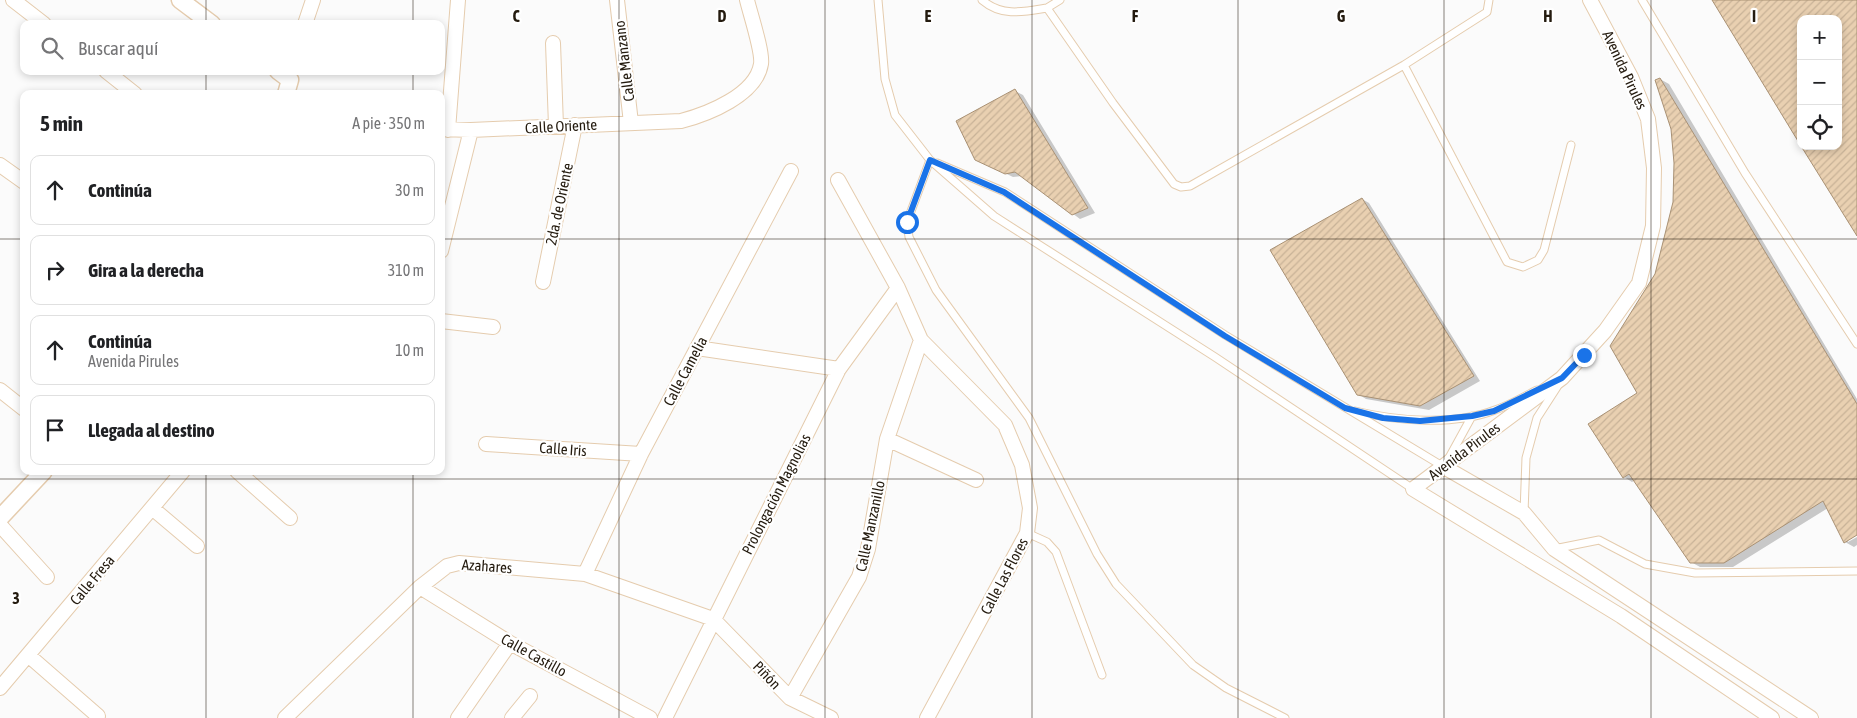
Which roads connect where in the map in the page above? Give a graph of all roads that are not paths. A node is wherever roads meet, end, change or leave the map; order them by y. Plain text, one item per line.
1 (13, 0) edge
2 (180, 0) edge
3 (313, 0) edge
4 (458, 0) edge
5 (617, 0) edge
6 (747, 0) edge
7 (878, 0) edge
8 (982, 0) edge
9 (1060, 0) edge
10 (1489, 0) edge
11 (1590, 0) edge
12 (1642, 0) edge
13 (1047, 8) junction
14 (39, 20) edge
15 (207, 20) edge
16 (307, 20) edge
17 (553, 43) dead end
18 (1404, 65) junction
19 (111, 75) edge
20 (131, 90) edge
21 (631, 123) junction
22 (575, 125) junction
23 (556, 126) junction
24 (445, 129) edge
25 (472, 130) junction
26 (1571, 145) dead end
27 (930, 160) junction
28 (0, 166) edge
29 (791, 171) dead end
30 (20, 179) edge
31 (838, 180) dead end
32 (445, 235) edge
33 (543, 282) dead end
34 (898, 288) junction
35 (445, 321) edge
36 (493, 327) dead end
37 (921, 340) junction
38 (1857, 344) edge
39 (697, 348) junction
40 (839, 369) junction
41 (1562, 378) junction
42 (0, 390) edge
43 (20, 405) edge
44 (1345, 408) junction
45 (1472, 416) junction
46 (888, 439) junction
47 (486, 444) dead end
48 (641, 454) junction
49 (1444, 467) junction
50 (40, 475) edge
51 (180, 475) edge
52 (242, 475) edge
53 (976, 480) dead end
54 (1413, 489) junction
55 (152, 508) junction
56 (1524, 513) junction
57 (0, 518) edge
58 (290, 518) dead end
59 (0, 525) edge
60 (1027, 533) junction
61 (197, 546) dead end
62 (1554, 549) junction
63 (1857, 571) edge
64 (585, 574) junction
65 (47, 577) dead end
66 (420, 588) junction
67 (1630, 601) junction
68 (1620, 616) junction
69 (713, 619) junction
70 (510, 643) junction
71 (28, 655) junction
72 (1102, 675) dead end
73 (0, 688) edge
74 (530, 696) dead end
75 (790, 698) junction
76 (98, 716) dead end
77 (284, 718) edge
78 (458, 718) edge
79 (512, 718) edge
80 (650, 718) edge
81 (665, 718) edge
82 (831, 718) edge
83 (927, 718) edge
84 (1285, 718) edge
85 (1772, 718) edge
86 (1811, 718) edge

1 - 14 street
2 - 15 street
3 - 16 street
4 - 24 street
5 - 21 street, Calle Manzano
6 - 21 street, Calle Oriente
7 - 27 lane
8 - 13 lane
9 - 13 lane
10 - 18 lane
11 - 41 street, Avenida Pirules
12 - 38 lane
13 - 18 lane
17 - 23 street
18 - 26 lane
19 - 20 street
21 - 22 street, Calle Oriente
22 - 23 street, Calle Oriente
22 - 33 street, 2da. de Oriente
23 - 25 street, Calle Oriente
24 - 25 street, Calle Oriente
25 - 32 street
27 - 44 lane
27 - 54 lane
27 - 84 lane
28 - 30 street
29 - 39 street, Calle Camelia
31 - 34 street
34 - 37 street
34 - 40 street, Prolongación Magnolias
35 - 36 street
37 - 46 street, Calle Manzanillo
37 - 60 street, Calle Las Flores
39 - 40 street
39 - 48 street, Calle Camelia
40 - 69 street, Prolongación Magnolias
41 - 45 lane
41 - 49 street, Avenida Pirules
41 - 56 lane
42 - 43 street
44 - 45 lane
44 - 49 lane
45 - 49 lane
46 - 53 street
46 - 75 street, Calle Manzanillo
47 - 48 street, Calle Iris
48 - 64 street, Calle Camelia
49 - 54 street, Avenida Pirules
49 - 56 street
50 - 57 street
51 - 55 street, Calle Fresa
52 - 58 street
54 - 68 street
55 - 61 street
55 - 71 street, Calle Fresa
56 - 62 street
59 - 65 street
60 - 72 lane
60 - 83 street, Calle Las Flores
62 - 63 lane
62 - 67 street
64 - 66 street, Azahares
64 - 69 street, Azahares
66 - 70 street, Calle Castillo
66 - 77 street, Azahares
67 - 68 street
67 - 86 street
68 - 85 street
69 - 75 street, Piñón
69 - 81 street, Prolongación Magnolias
70 - 78 street
70 - 80 street, Calle Castillo
71 - 73 street, Calle Fresa
71 - 76 street
74 - 79 street
75 - 82 street, Piñón

